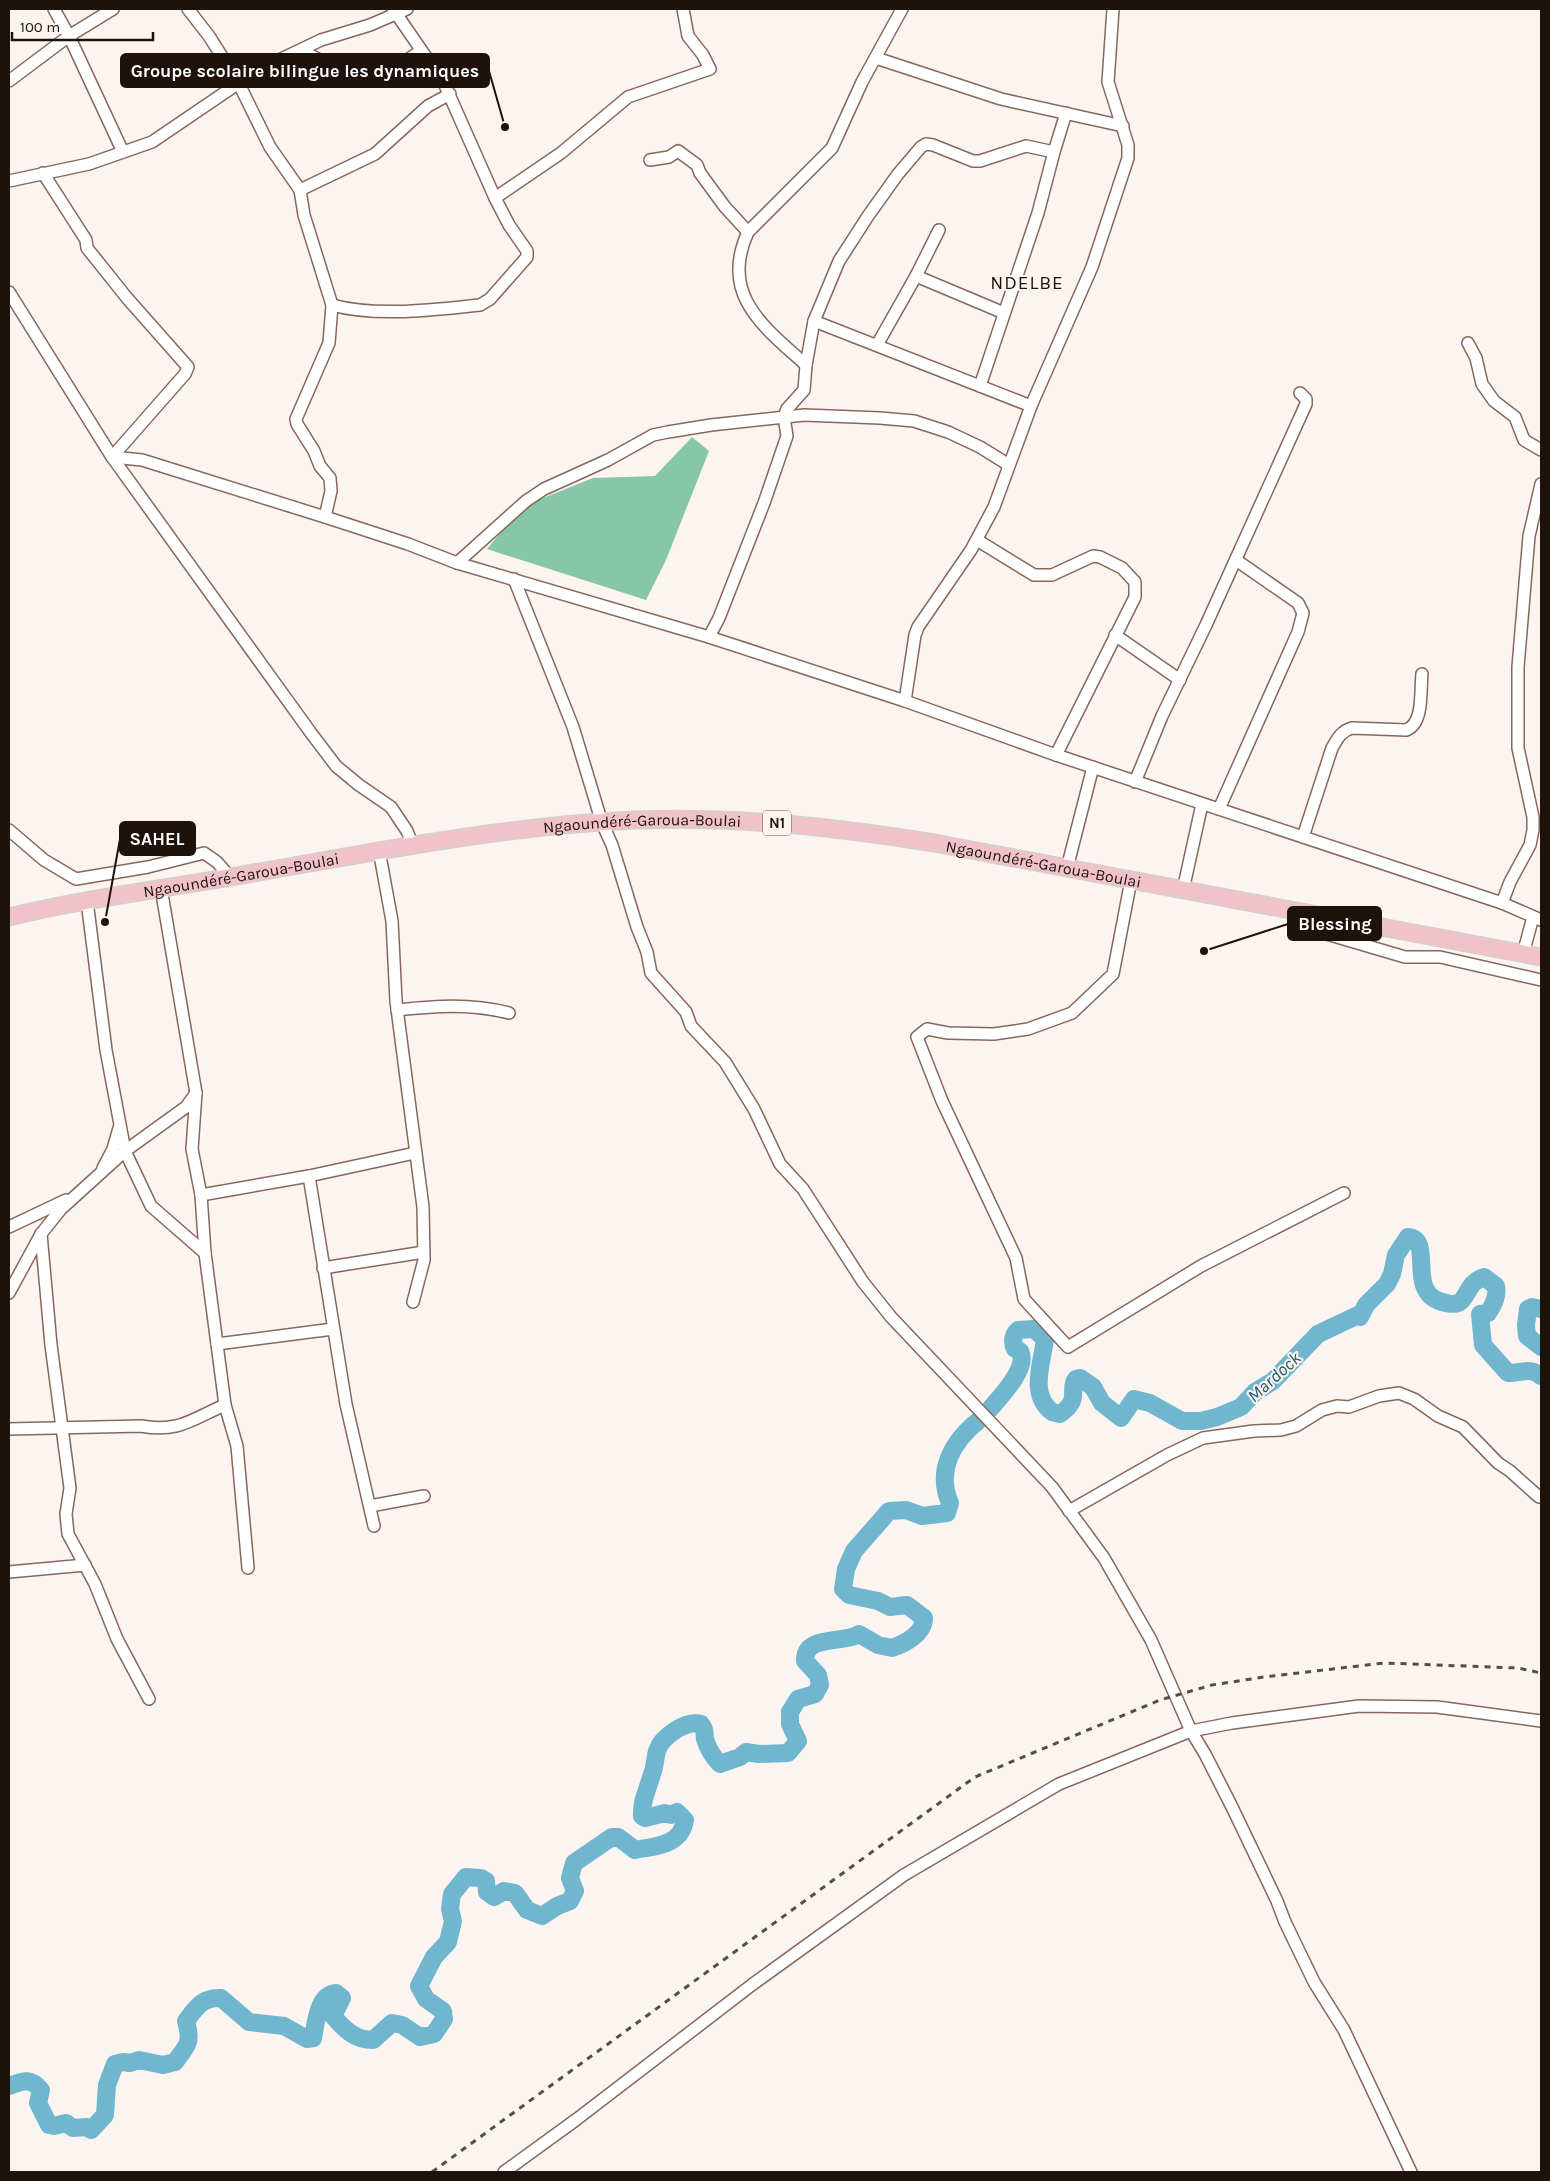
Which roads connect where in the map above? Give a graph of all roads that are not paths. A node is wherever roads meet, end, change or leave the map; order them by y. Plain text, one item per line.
1 (54, 9) edge
2 (113, 9) edge
3 (188, 9) edge
4 (407, 9) edge
5 (683, 9) edge
6 (902, 9) edge
7 (1113, 9) edge
8 (394, 11) edge
9 (69, 36) junction
10 (421, 51) junction
11 (296, 52) junction
12 (876, 58) junction
13 (9, 81) edge
14 (238, 82) junction
15 (450, 94) junction
16 (1066, 113) junction
17 (1123, 126) junction
18 (123, 152) junction
19 (1054, 152) junction
20 (650, 160) dead end
21 (43, 173) junction
22 (9, 181) edge
23 (300, 190) junction
24 (494, 198) junction
25 (939, 230) dead end
26 (748, 232) junction
27 (916, 276) junction
28 (9, 292) edge
29 (332, 305) junction
30 (352, 310) junction
31 (1004, 313) junction
32 (814, 321) junction
33 (332, 326) junction
34 (1468, 343) dead end
35 (877, 345) junction
36 (806, 365) junction
37 (980, 386) junction
38 (1300, 393) dead end
39 (1031, 406) junction
40 (784, 417) junction
41 (1541, 450) edge
42 (112, 457) junction
43 (1009, 465) junction
44 (1541, 484) edge
45 (325, 517) junction
46 (977, 540) junction
47 (1236, 560) junction
48 (457, 563) junction
49 (514, 579) junction
50 (1116, 634) junction
51 (709, 638) junction
52 (1422, 674) dead end
53 (1180, 680) junction
54 (905, 701) junction
55 (1056, 755) junction
56 (1093, 767) junction
57 (1135, 782) junction
58 (1202, 804) junction
59 (1219, 809) junction
60 (602, 823) junction
61 (9, 830) edge
62 (1303, 836) junction
63 (412, 846) junction
64 (379, 850) junction
65 (1067, 868) junction
66 (230, 877) junction
67 (1131, 880) junction
68 (161, 888) junction
69 (1183, 890) junction
70 (87, 901) junction
71 (1502, 903) junction
72 (1301, 912) junction
73 (9, 917) edge
74 (1537, 918) edge
75 (1523, 954) junction
76 (1541, 957) edge
77 (1541, 980) edge
78 (397, 1010) junction
79 (509, 1013) dead end
80 (196, 1093) junction
81 (120, 1127) junction
82 (125, 1151) junction
83 (415, 1153) junction
84 (100, 1174) junction
85 (309, 1176) junction
86 (1344, 1193) dead end
87 (78, 1194) junction
88 (201, 1195) junction
89 (9, 1227) edge
90 (41, 1234) junction
91 (424, 1252) junction
92 (205, 1253) junction
93 (323, 1268) junction
94 (9, 1293) edge
95 (413, 1302) dead end
96 (333, 1329) junction
97 (217, 1344) junction
98 (225, 1405) junction
99 (62, 1427) junction
100 (9, 1429) edge
101 (424, 1496) dead end
102 (1539, 1497) dead end
103 (370, 1506) junction
104 (1069, 1511) junction
105 (374, 1526) dead end
106 (85, 1565) junction
107 (248, 1568) dead end
108 (9, 1572) edge
109 (149, 1700) dead end
110 (1541, 1721) edge
111 (1191, 1731) junction
112 (504, 2172) edge
113 (1411, 2172) edge

1 - 9 street
2 - 9 street
3 - 14 street
4 - 8 street
5 - 24 street
6 - 12 street
7 - 17 street
8 - 10 street
8 - 11 street
9 - 13 street
9 - 18 street
10 - 11 street
10 - 15 street
11 - 14 street
12 - 16 street
12 - 26 street
14 - 18 street
14 - 23 street
15 - 23 street
15 - 24 street
16 - 17 street
16 - 19 street
17 - 39 street
18 - 21 street
19 - 31 street
19 - 32 street
20 - 26 street
21 - 22 street
21 - 42 street
23 - 29 street
24 - 30 street
25 - 27 street
26 - 36 street
27 - 31 street
27 - 35 street
28 - 42 street
29 - 30 street
29 - 33 street
30 - 33 street
31 - 37 street
32 - 35 street
32 - 36 street
33 - 45 street
34 - 41 street
35 - 37 street
36 - 40 street
37 - 39 street
38 - 47 street
39 - 43 street
40 - 43 street
40 - 48 street
40 - 51 street
42 - 45 street
42 - 63 street
43 - 46 street
44 - 71 street
45 - 48 street
46 - 50 street
46 - 54 street
47 - 53 street
47 - 59 street
48 - 49 street
49 - 51 street
49 - 60 street
50 - 53 street
50 - 55 street
51 - 54 street
52 - 62 street
53 - 57 street
54 - 55 street
55 - 56 street
56 - 57 street
56 - 65 street
57 - 58 street
58 - 59 street
58 - 69 street
59 - 62 street
60 - 63 highway, Ngaoundéré-Garoua-Boulai / N1
60 - 65 highway, Ngaoundéré-Garoua-Boulai / N1
60 - 104 street
61 - 66 street
62 - 71 street
63 - 64 highway, Ngaoundéré-Garoua-Boulai / N1
64 - 66 highway, Ngaoundéré-Garoua-Boulai / N1
64 - 78 street
65 - 67 highway, Ngaoundéré-Garoua-Boulai / N1
66 - 68 highway, Ngaoundéré-Garoua-Boulai / N1
67 - 69 highway, Ngaoundéré-Garoua-Boulai / N1
67 - 86 street
68 - 70 highway, Ngaoundéré-Garoua-Boulai / N1
68 - 80 street
69 - 72 highway, Ngaoundéré-Garoua-Boulai / N1
70 - 73 highway, Ngaoundéré-Garoua-Boulai / N1
70 - 81 street
71 - 74 street
72 - 75 highway, Ngaoundéré-Garoua-Boulai / N1
72 - 77 street
74 - 75 street
75 - 76 highway, Ngaoundéré-Garoua-Boulai / N1
78 - 79 street
78 - 83 street
80 - 82 street
80 - 88 street
81 - 82 street
81 - 84 street
82 - 84 street
82 - 92 street
83 - 85 street
83 - 91 street
84 - 87 street
85 - 88 street
85 - 93 street
87 - 89 street
87 - 90 street
88 - 92 street
90 - 94 street
90 - 99 street
91 - 93 street
91 - 95 street
92 - 97 street
93 - 96 street
96 - 97 street
96 - 103 street
97 - 98 street
98 - 99 street
98 - 107 street
99 - 100 street
99 - 106 street
101 - 103 street
102 - 104 street
103 - 105 street
104 - 111 street
106 - 108 street
106 - 109 street
110 - 111 street
111 - 112 street
111 - 113 street

